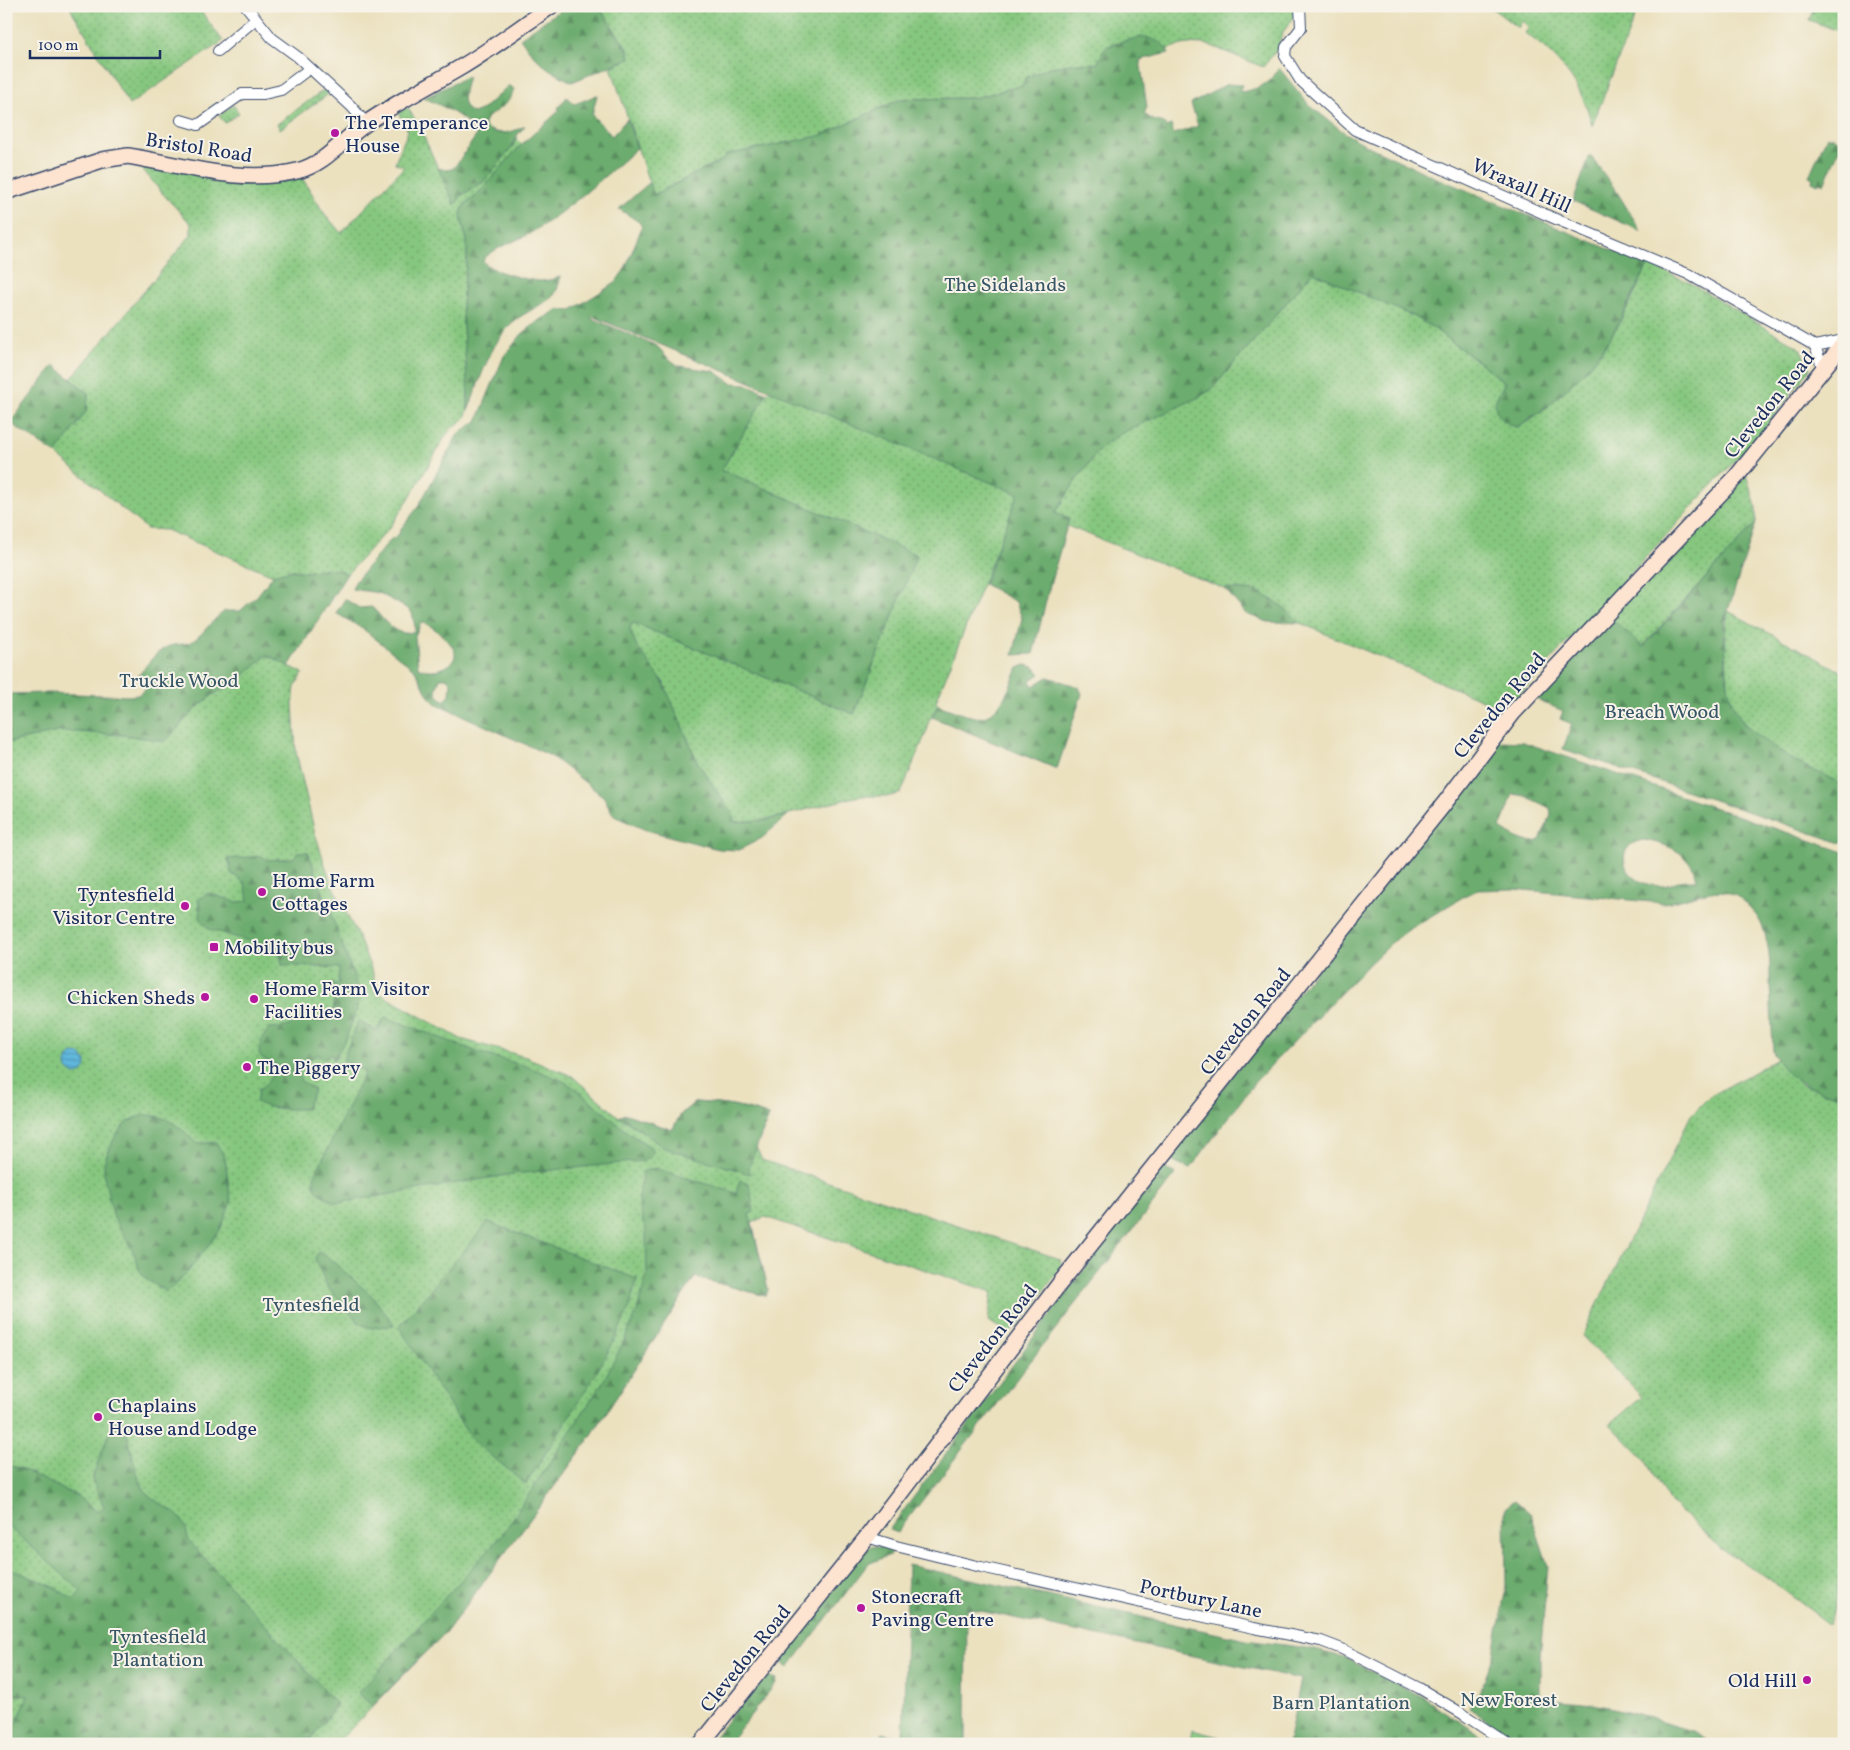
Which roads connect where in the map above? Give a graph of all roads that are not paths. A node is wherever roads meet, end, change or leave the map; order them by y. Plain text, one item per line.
1 (246, 6) edge
2 (551, 6) edge
3 (1300, 6) edge
4 (256, 19) junction
5 (223, 50) dead end
6 (309, 69) junction
7 (181, 120) dead end
8 (366, 123) junction
9 (6, 192) edge
10 (1844, 341) edge
11 (1814, 346) junction
12 (1823, 369) junction
13 (867, 1537) junction
14 (701, 1744) edge
15 (1508, 1744) edge

1 - 4 street
2 - 8 main road, Bristol Road
3 - 11 street, Wraxall Hill
4 - 5 street
4 - 6 street
6 - 7 street
6 - 8 street
8 - 9 main road, Bristol Road
10 - 11 street
10 - 12 main road, Clevedon Road
11 - 12 street
12 - 13 main road, Clevedon Road
13 - 14 main road, Clevedon Road
13 - 15 street, Portbury Lane

